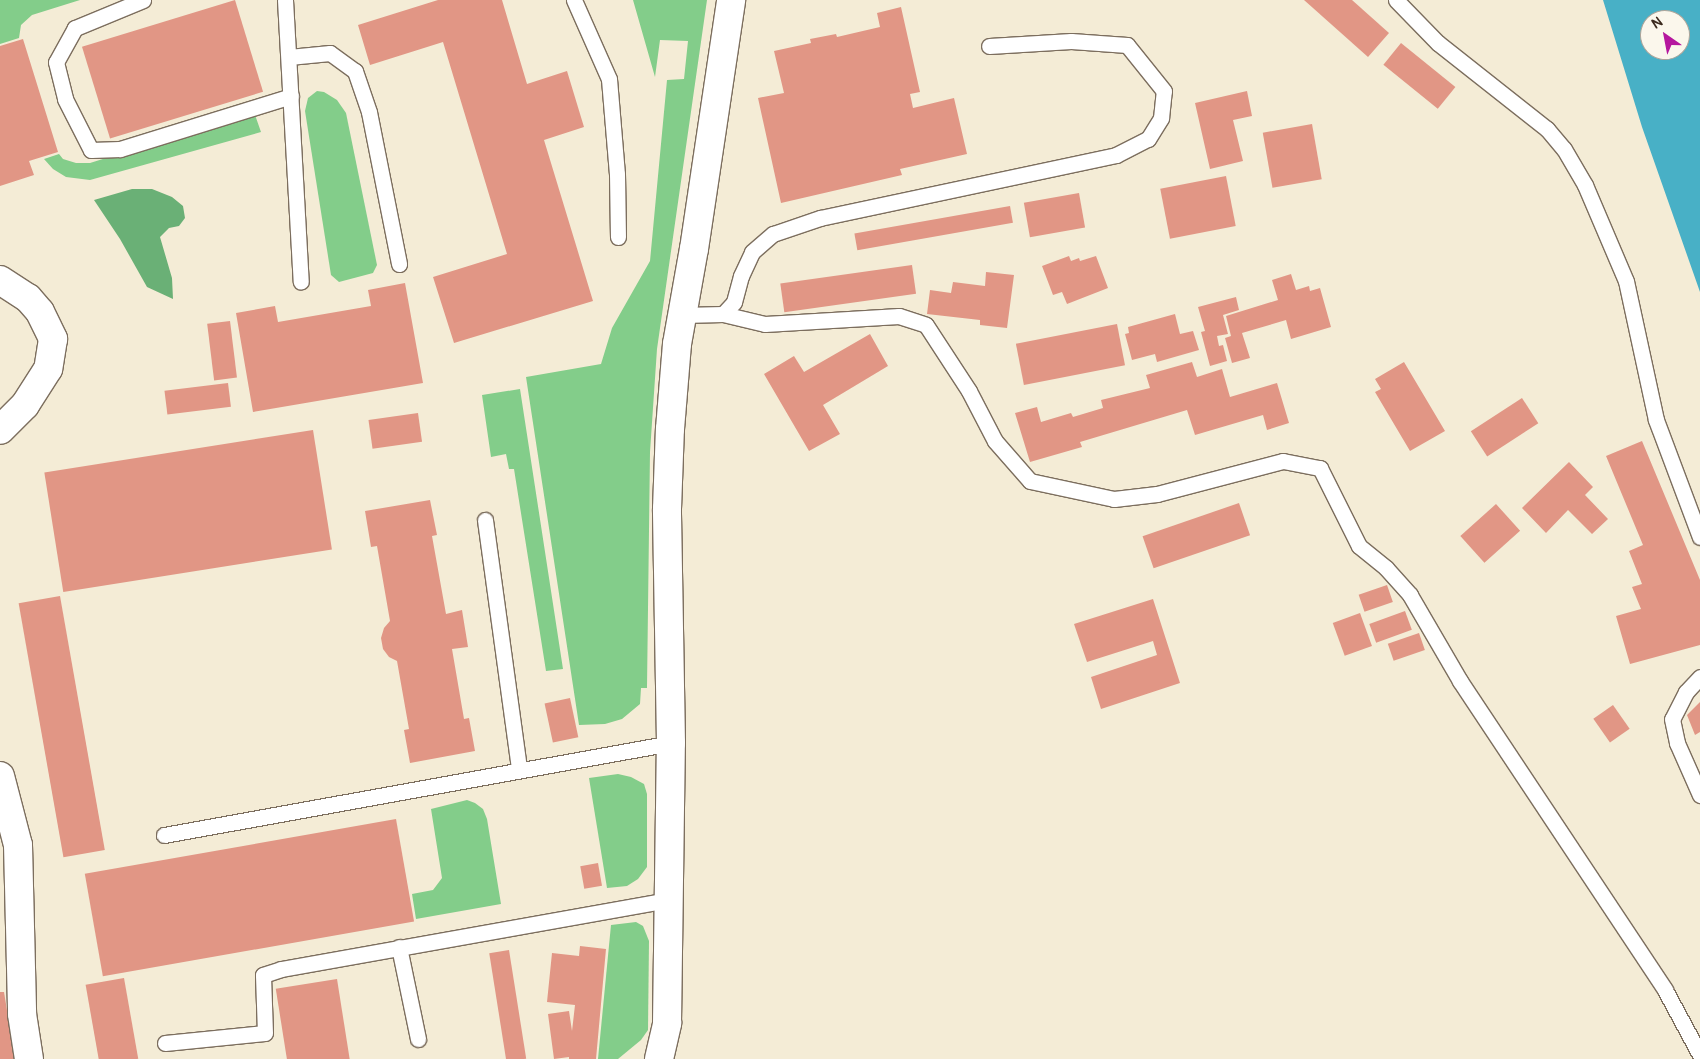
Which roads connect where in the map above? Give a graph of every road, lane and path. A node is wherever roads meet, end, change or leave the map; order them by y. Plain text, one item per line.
1 (144, 0) edge
2 (574, 0) edge
3 (731, 0) edge
4 (1396, 0) edge
5 (288, 1) edge
6 (989, 46) dead end
7 (289, 57) junction
8 (291, 96) junction
9 (618, 237) dead end
10 (399, 264) dead end
11 (0, 280) edge
12 (301, 282) dead end
13 (723, 314) junction
14 (682, 315) junction
15 (0, 430) edge
16 (485, 520) dead end
17 (1700, 537) edge
18 (1700, 677) edge
19 (671, 743) junction
20 (519, 769) junction
21 (0, 776) edge
22 (1700, 795) edge
23 (164, 835) dead end
24 (667, 900) junction
25 (400, 947) junction
26 (418, 1040) dead end
27 (165, 1043) dead end
28 (1700, 1054) edge
29 (29, 1059) edge
30 (659, 1059) edge

1 - 8 lane
2 - 9 lane
3 - 14 street
4 - 17 lane
5 - 7 lane
6 - 13 lane
7 - 8 lane
7 - 10 lane
8 - 12 lane
11 - 15 street
13 - 14 lane
13 - 28 lane
14 - 19 street
16 - 20 lane
18 - 22 lane
19 - 20 lane
19 - 24 street
20 - 23 lane
21 - 29 street
24 - 25 lane
24 - 30 street
25 - 26 lane
25 - 27 lane

